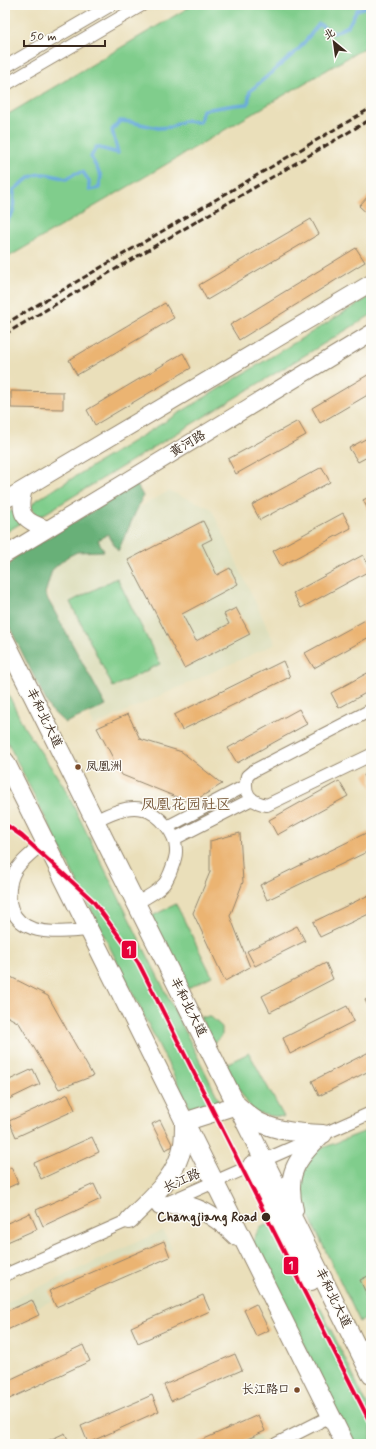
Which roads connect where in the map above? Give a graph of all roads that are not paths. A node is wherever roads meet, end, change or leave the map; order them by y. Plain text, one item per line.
1 (111, 5) edge
2 (142, 5) edge
3 (5, 67) edge
4 (5, 85) edge
5 (371, 282) edge
6 (371, 333) edge
7 (24, 488) junction
8 (5, 494) edge
9 (5, 500) edge
10 (48, 529) junction
11 (5, 555) edge
12 (5, 640) edge
13 (5, 666) edge
14 (371, 710) edge
15 (371, 755) edge
16 (5, 761) edge
17 (74, 779) junction
18 (245, 786) junction
19 (252, 799) junction
20 (95, 821) junction
21 (167, 827) junction
22 (174, 839) junction
23 (45, 842) junction
24 (136, 903) junction
25 (11, 914) edge
26 (5, 923) edge
27 (89, 930) junction
28 (237, 1105) junction
29 (371, 1113) edge
30 (184, 1122) junction
31 (322, 1134) junction
32 (258, 1162) junction
33 (214, 1182) junction
34 (160, 1206) junction
35 (129, 1220) junction
36 (298, 1228) junction
37 (246, 1246) junction
38 (5, 1275) edge
39 (332, 1297) junction
40 (371, 1375) edge
41 (331, 1416) junction
42 (276, 1444) edge
43 (345, 1444) edge

1 - 3 street
2 - 4 street
5 - 7 main road
6 - 10 main road, 黄河路
7 - 8 main road
7 - 9 main road
7 - 10 main road
10 - 11 main road, 黄河路
12 - 17 highway, 丰和北大道
13 - 17 highway
14 - 18 street
15 - 19 street
16 - 23 highway
17 - 20 highway, 丰和北大道
18 - 19 street
18 - 21 street
19 - 22 street
20 - 21 street
20 - 24 highway, 丰和北大道
21 - 22 street
22 - 24 street
23 - 25 street
23 - 27 highway
24 - 28 highway, 丰和北大道
25 - 26 street
25 - 27 street
27 - 30 highway
28 - 30 highway
28 - 31 highway
28 - 32 highway, 丰和北大道
29 - 31 street, 长江路
30 - 33 highway
30 - 35 highway
31 - 32 street, 长江路
31 - 36 highway
32 - 33 street, 长江路
32 - 36 highway, 丰和北大道
32 - 39 highway
33 - 34 street, 长江路
33 - 37 highway
34 - 35 street, 长江路
34 - 37 highway
35 - 38 street, 长江路
36 - 39 highway, 丰和北大道
37 - 41 highway
39 - 40 highway, 丰和北大道
41 - 42 street
41 - 43 highway

